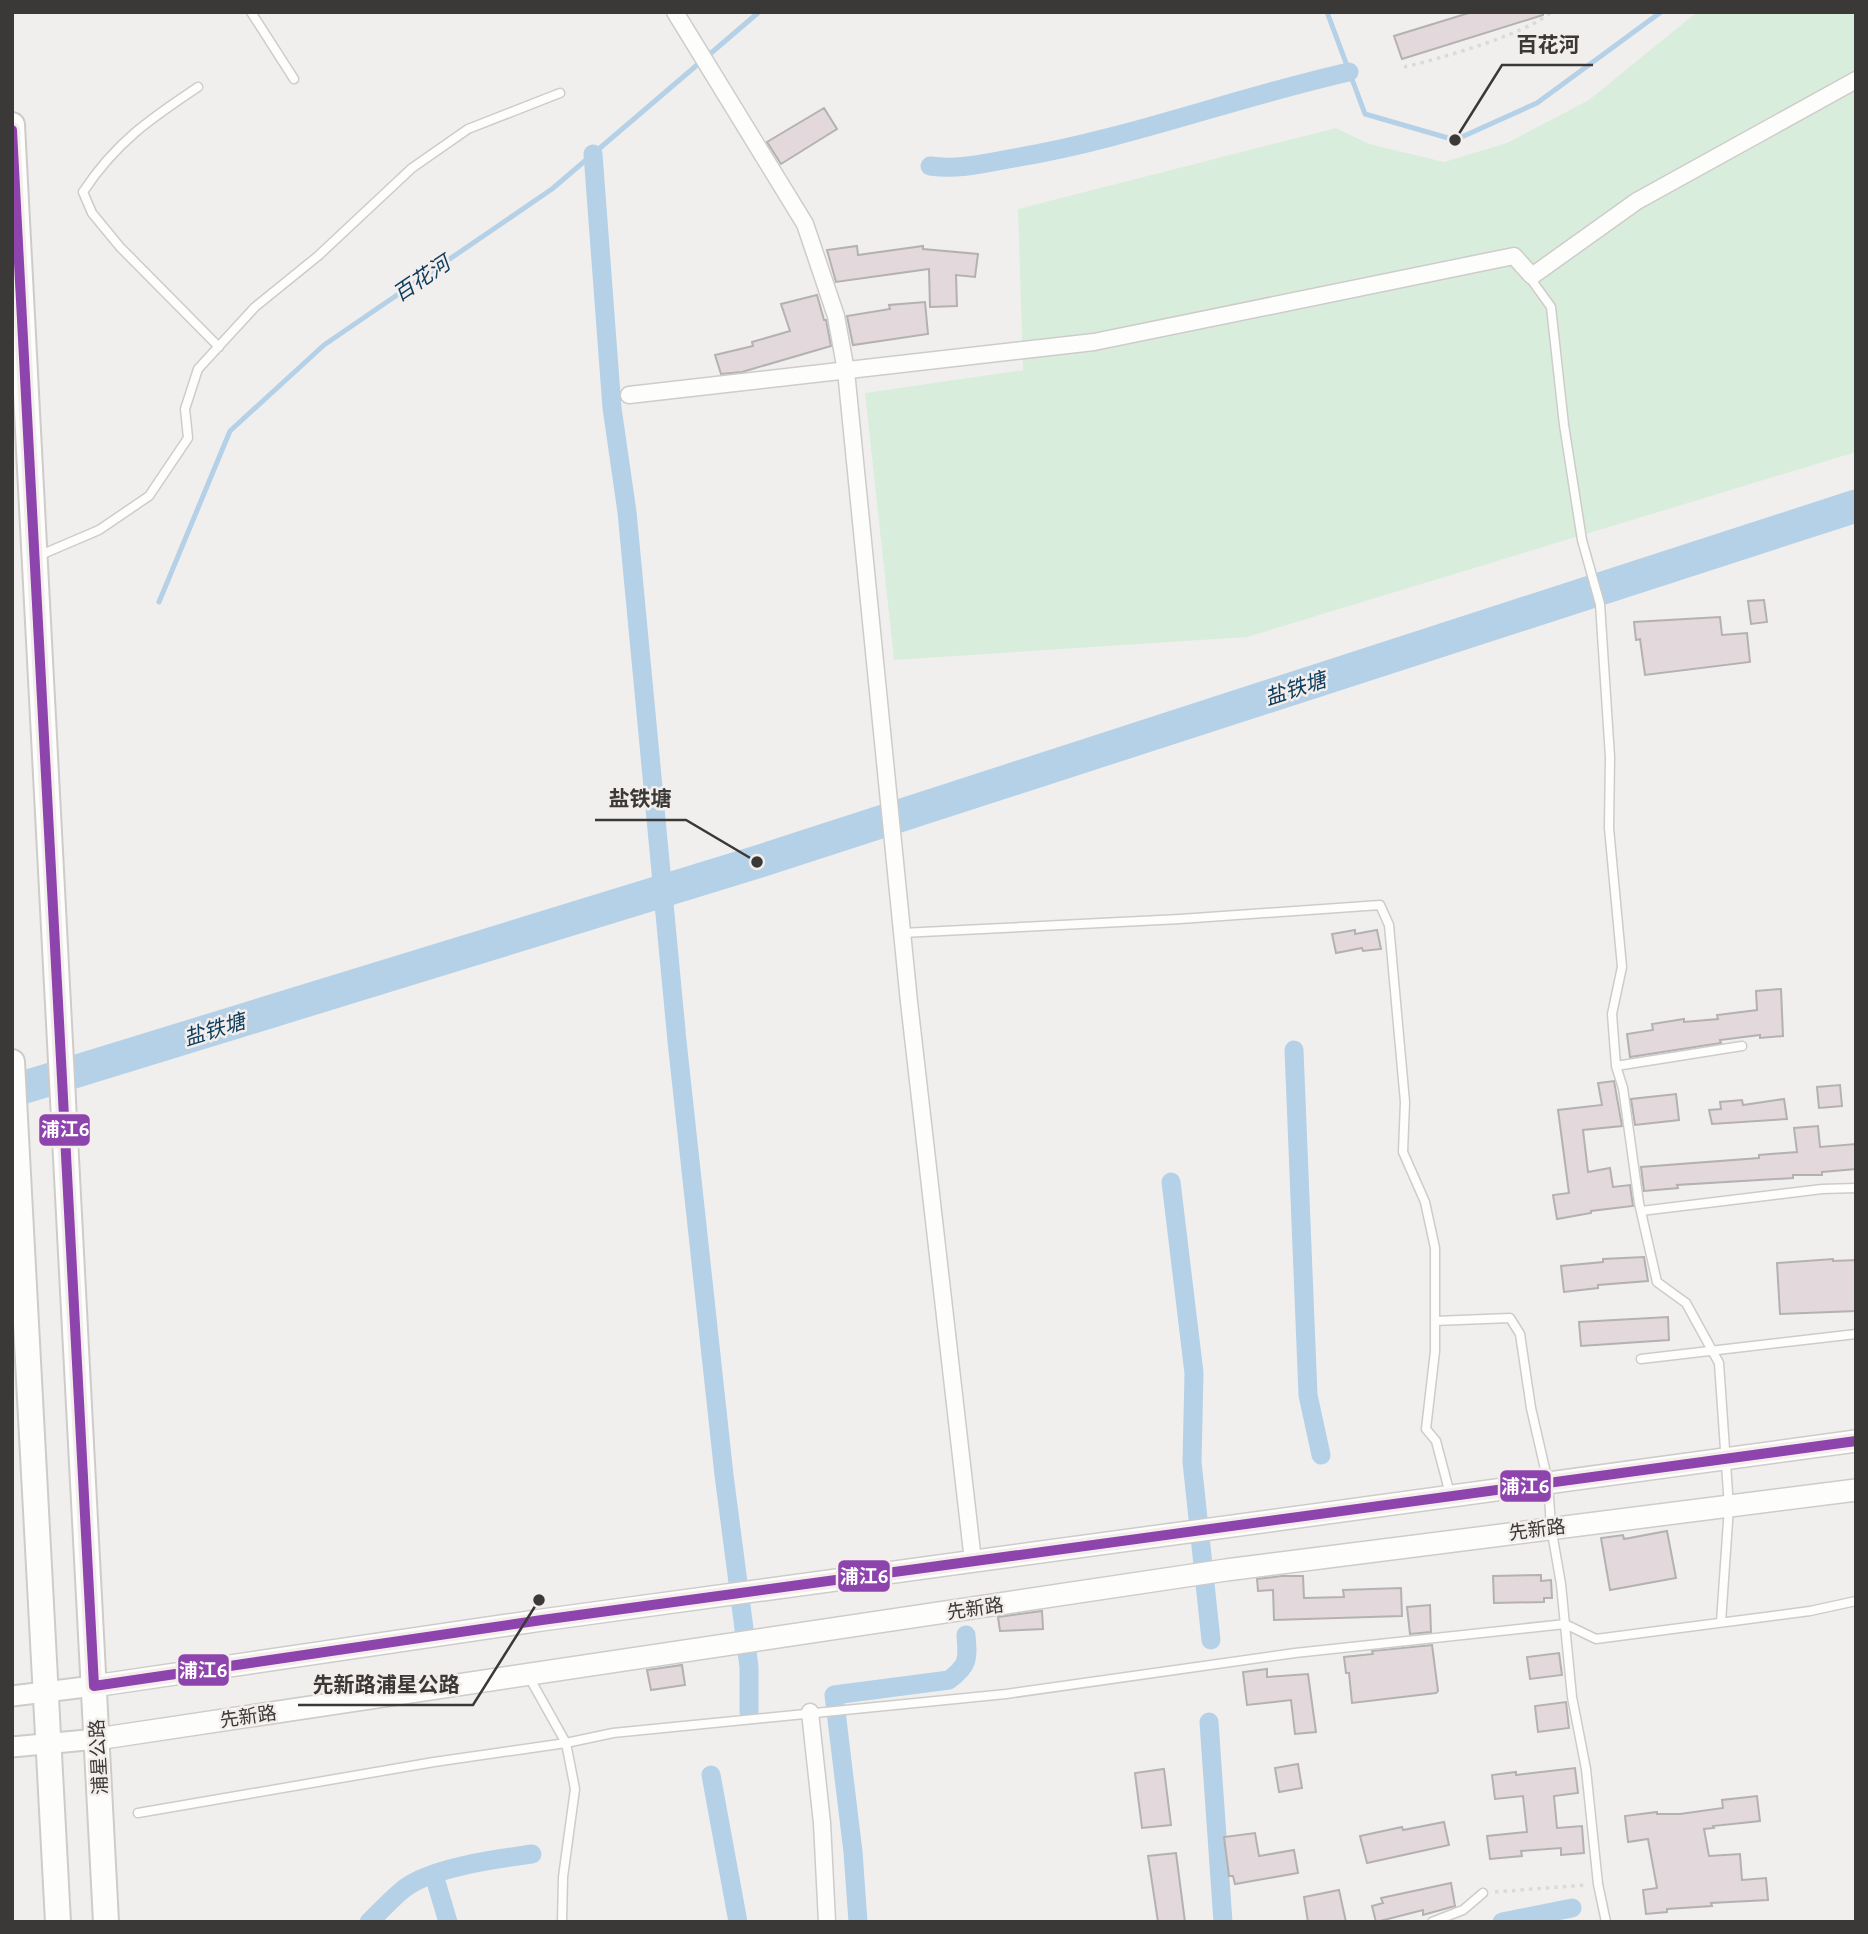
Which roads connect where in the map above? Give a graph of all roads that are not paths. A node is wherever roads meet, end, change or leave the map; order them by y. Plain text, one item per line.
1 (251, 12) edge
2 (675, 12) edge
3 (294, 79) dead end
4 (1856, 80) edge
5 (198, 87) dead end
6 (560, 93) dead end
7 (12, 125) edge
8 (1514, 256) junction
9 (219, 347) junction
10 (846, 371) junction
11 (629, 395) dead end
12 (35, 557) junction
13 (902, 933) junction
14 (1742, 1046) dead end
15 (12, 1062) edge
16 (1616, 1066) junction
17 (1856, 1188) edge
18 (1641, 1211) junction
19 (1434, 1321) junction
20 (1856, 1334) edge
21 (1711, 1350) junction
22 (1641, 1359) dead end
23 (1856, 1441) edge
24 (1727, 1458) junction
25 (1548, 1482) junction
26 (1856, 1490) edge
27 (1451, 1496) junction
28 (1729, 1507) junction
29 (1551, 1527) junction
30 (972, 1561) junction
31 (1856, 1601) edge
32 (1721, 1622) junction
33 (1565, 1624) junction
34 (527, 1675) junction
35 (94, 1686) junction
36 (46, 1692) junction
37 (12, 1696) edge
38 (810, 1712) junction
39 (97, 1739) junction
40 (566, 1743) junction
41 (49, 1744) junction
42 (12, 1748) edge
43 (138, 1813) dead end
44 (1483, 1893) road end
45 (58, 1922) edge
46 (106, 1922) edge
47 (562, 1922) edge
48 (827, 1922) edge
49 (1432, 1922) edge
50 (1606, 1922) edge

1 - 3 lane
2 - 10 street
4 - 8 street
5 - 9 lane
6 - 9 lane
7 - 12 main road, 浦星公路
8 - 10 street
8 - 16 lane
9 - 12 lane
10 - 11 street
10 - 13 street
12 - 35 main road, 浦星公路
13 - 19 lane
13 - 30 street
14 - 16 lane
15 - 36 main road
16 - 18 lane
17 - 18 lane
18 - 21 lane
19 - 25 lane
19 - 27 lane
20 - 21 lane
21 - 22 lane
21 - 24 lane
23 - 24 main road
24 - 25 main road
24 - 28 lane
25 - 27 main road
25 - 29 lane
26 - 28 main road, 先新路
27 - 30 main road
28 - 29 main road, 先新路
28 - 32 lane
29 - 33 lane
29 - 34 main road, 先新路
30 - 35 main road
31 - 32 lane
32 - 33 lane
33 - 38 lane
33 - 50 lane
34 - 39 main road, 先新路
34 - 40 lane
35 - 36 street
35 - 39 main road, 浦星公路
36 - 37 street
36 - 41 main road
38 - 40 lane
38 - 48 street
39 - 41 street
39 - 46 main road, 浦星公路
40 - 43 lane
40 - 47 lane
41 - 42 street
41 - 45 main road
44 - 49 lane

